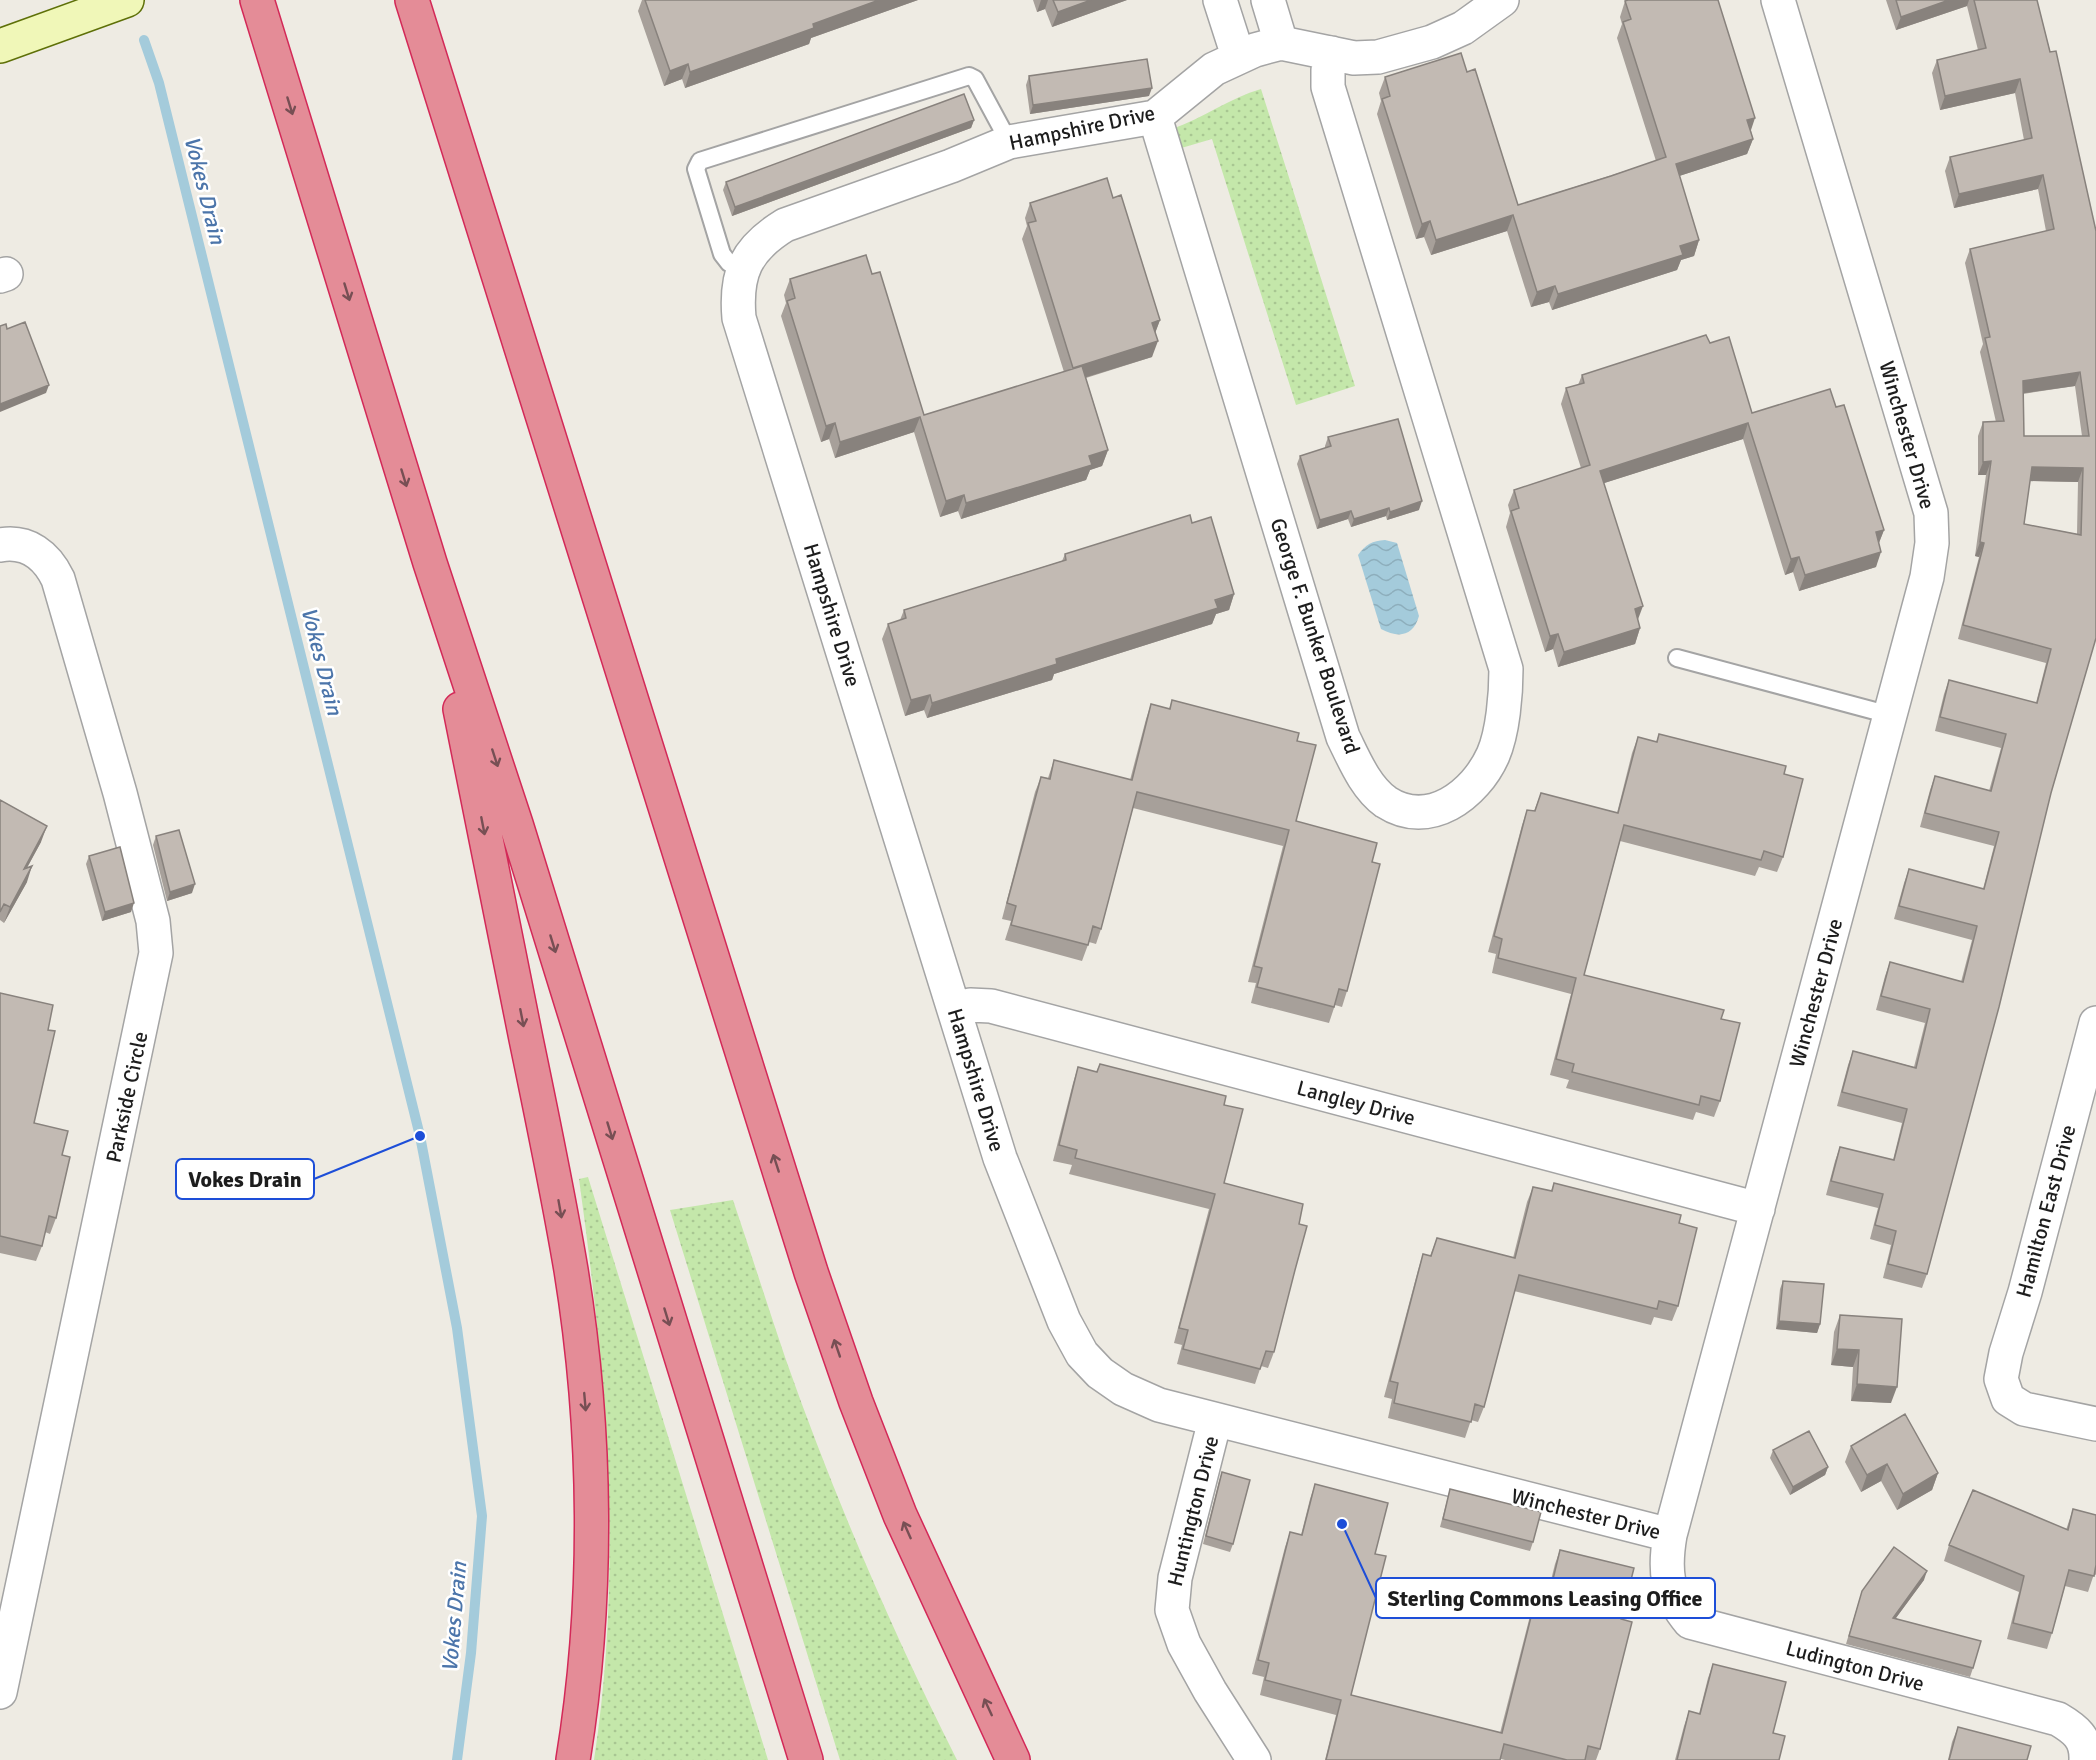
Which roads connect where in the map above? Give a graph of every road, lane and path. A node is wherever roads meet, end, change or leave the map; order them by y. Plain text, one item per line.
1 (127, 0) edge
2 (257, 0) edge
3 (412, 0) edge
4 (1220, 0) edge
5 (1268, 0) edge
6 (1778, 0) edge
7 (1499, 1) edge
8 (0, 46) edge
9 (1258, 50) junction
10 (1332, 53) junction
11 (1155, 117) junction
12 (1009, 142) junction
13 (742, 269) junction
14 (0, 546) edge
15 (430, 563) junction
16 (1677, 658) dead end
17 (1890, 715) junction
18 (954, 1010) junction
19 (2096, 1023) edge
20 (1758, 1209) junction
21 (1215, 1420) junction
22 (2096, 1424) edge
23 (1670, 1535) junction
24 (0, 1692) edge
25 (573, 1760) edge
26 (806, 1760) edge
27 (1013, 1760) edge
28 (1254, 1760) edge
29 (2086, 1760) edge

1 - 8 street
2 -> 15 highway
27 -> 3 highway
4 - 9 street
5 - 9 street
6 - 17 street, Winchester Drive
7 - 10 street
9 - 10 street
9 - 11 street, Hampshire Drive
10 - 11 street, George F. Bunker Boulevard
11 - 12 street, Hampshire Drive
12 - 13 street, Hampshire Drive
12 - 13 lane
13 - 18 street, Hampshire Drive
14 - 24 street, Parkside Circle
15 -> 25 highway
15 -> 26 highway
16 - 17 lane
17 - 20 street, Winchester Drive
18 - 20 street, Langley Drive
18 - 21 street, Hampshire Drive
19 - 22 street, Hamilton East Drive
20 - 23 street, Winchester Drive
21 - 23 street, Winchester Drive
21 - 28 street, Huntington Drive
23 - 29 street, Ludington Drive

